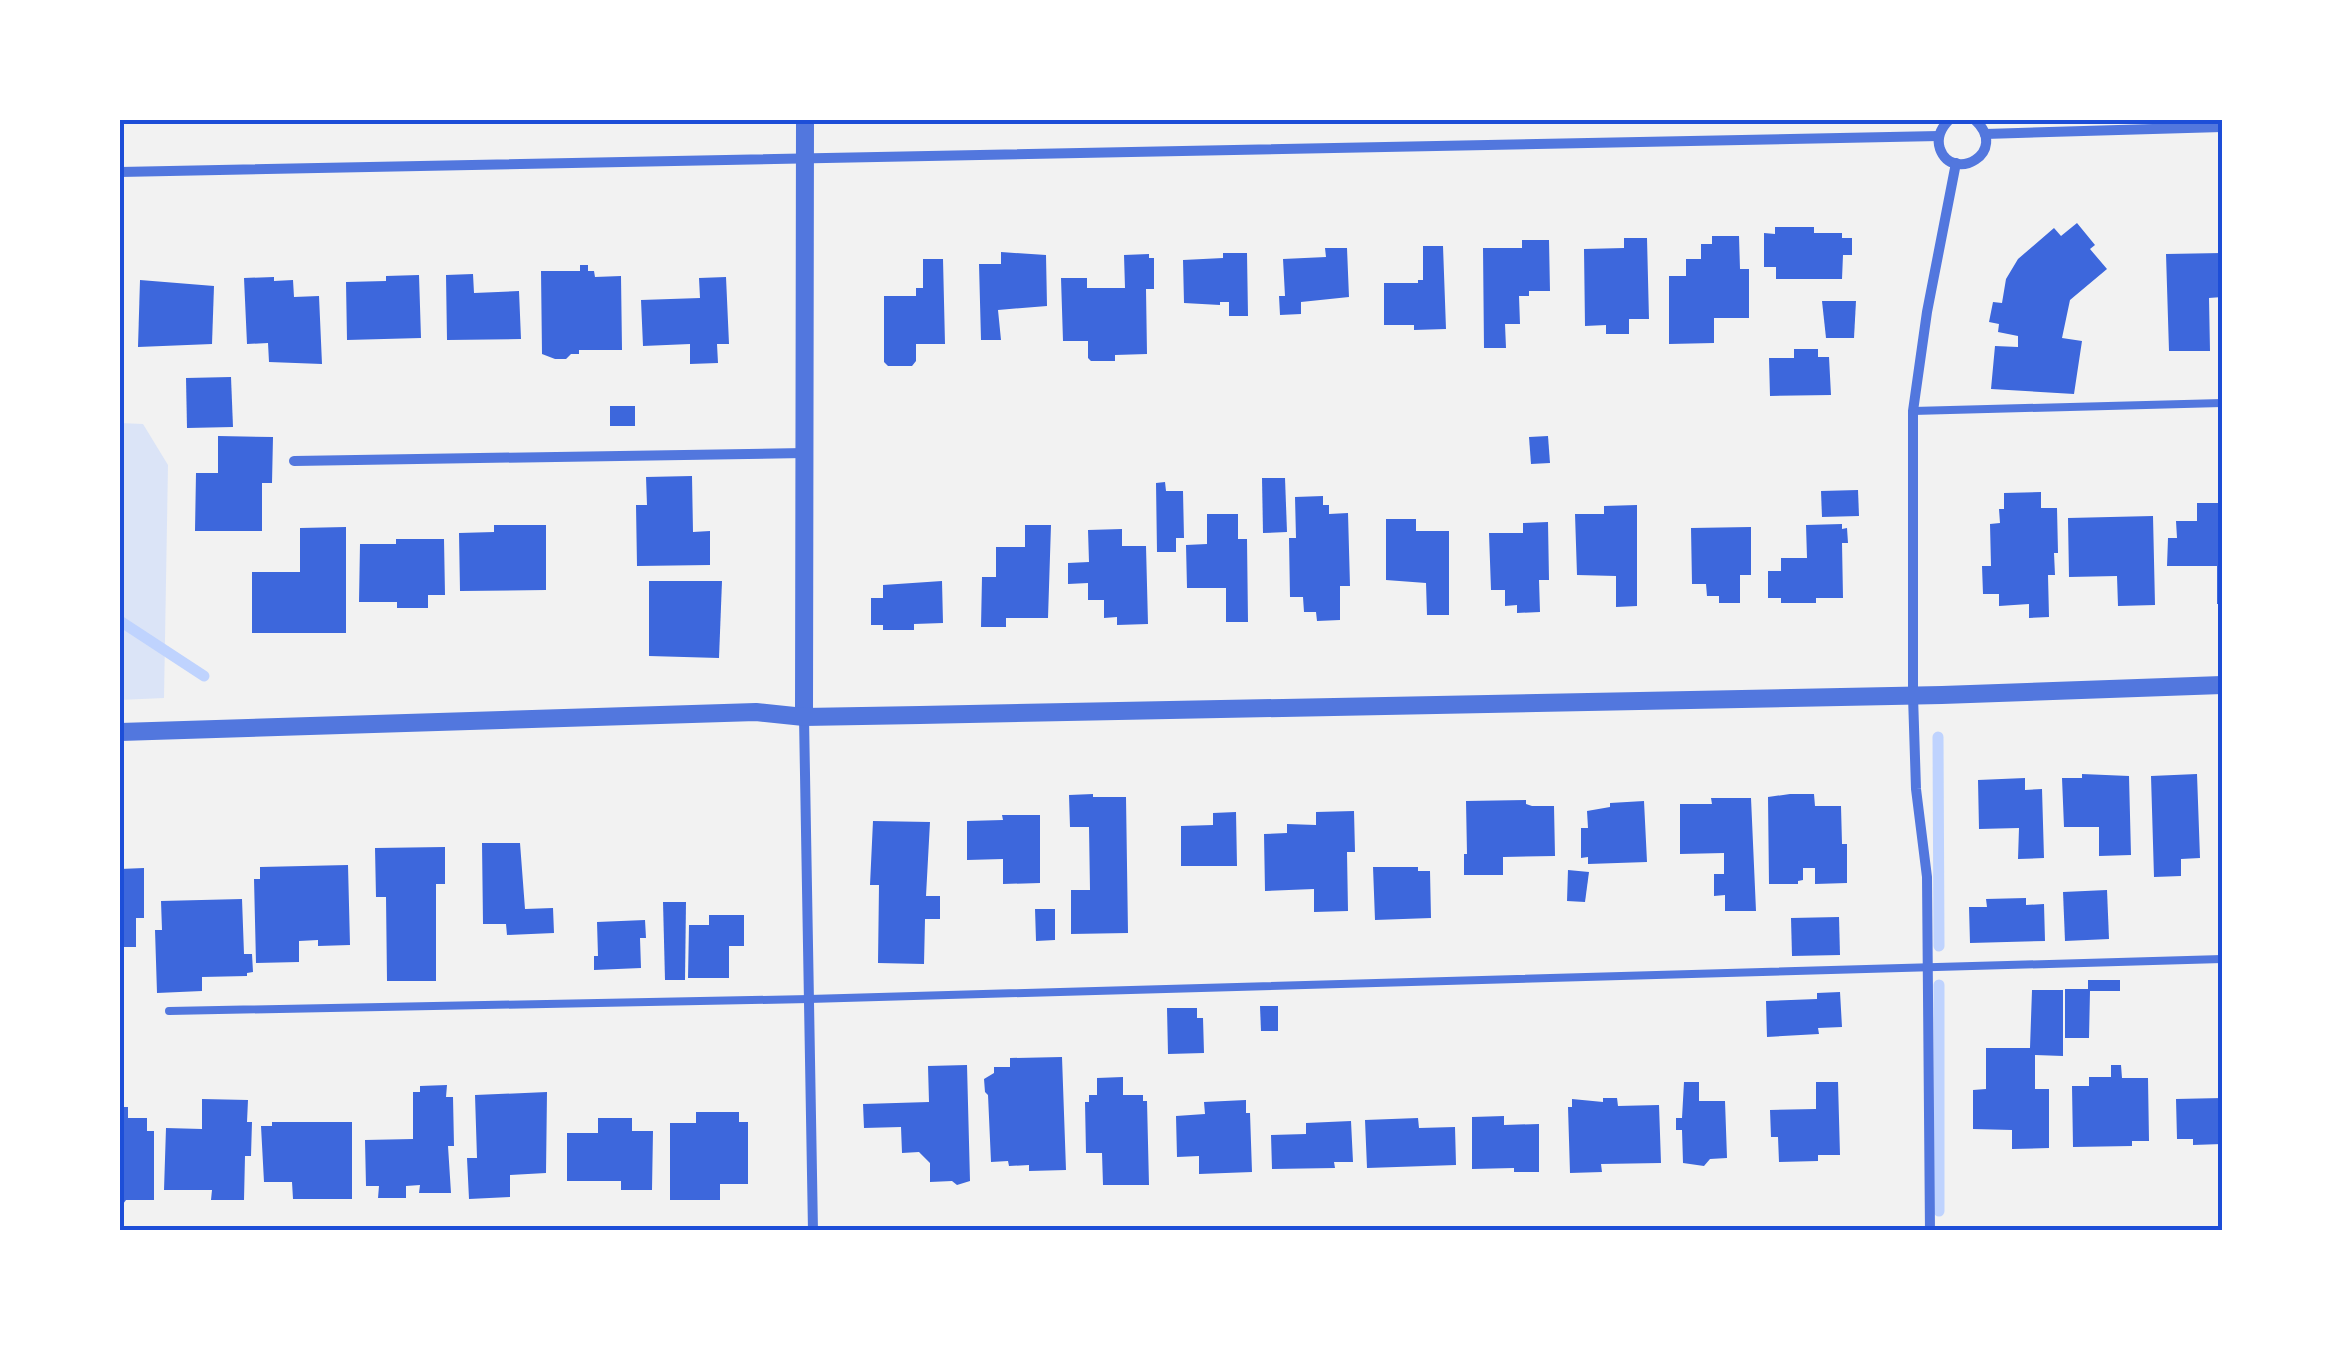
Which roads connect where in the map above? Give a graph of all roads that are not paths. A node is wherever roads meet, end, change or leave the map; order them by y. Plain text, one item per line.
1 (805, 120) edge
2 (1950, 120) edge
3 (1975, 120) edge
4 (2222, 127) edge
5 (1985, 134) junction
6 (1939, 136) junction
7 (805, 157) junction
8 (1956, 164) junction
9 (120, 172) edge
10 (2222, 403) edge
11 (1913, 411) junction
12 (804, 452) junction
13 (294, 461) dead end
14 (2222, 685) edge
15 (1912, 696) junction
16 (804, 717) junction
17 (120, 732) edge
18 (2222, 959) edge
19 (1927, 966) junction
20 (809, 998) junction
21 (168, 1011) dead end
22 (813, 1231) edge
23 (1930, 1231) edge

1 - 7 street
2 - 6 street
3 - 5 street
4 - 5 street
5 - 8 street
6 - 7 street
6 - 8 street
7 - 9 street
7 - 12 street
8 - 11 street
10 - 11 lane
11 - 15 street
12 - 13 street
12 - 16 street
14 - 15 street
15 - 16 street
15 - 19 street
16 - 17 street
16 - 20 street
18 - 19 lane
19 - 20 lane
19 - 23 street
20 - 21 lane
20 - 22 street

